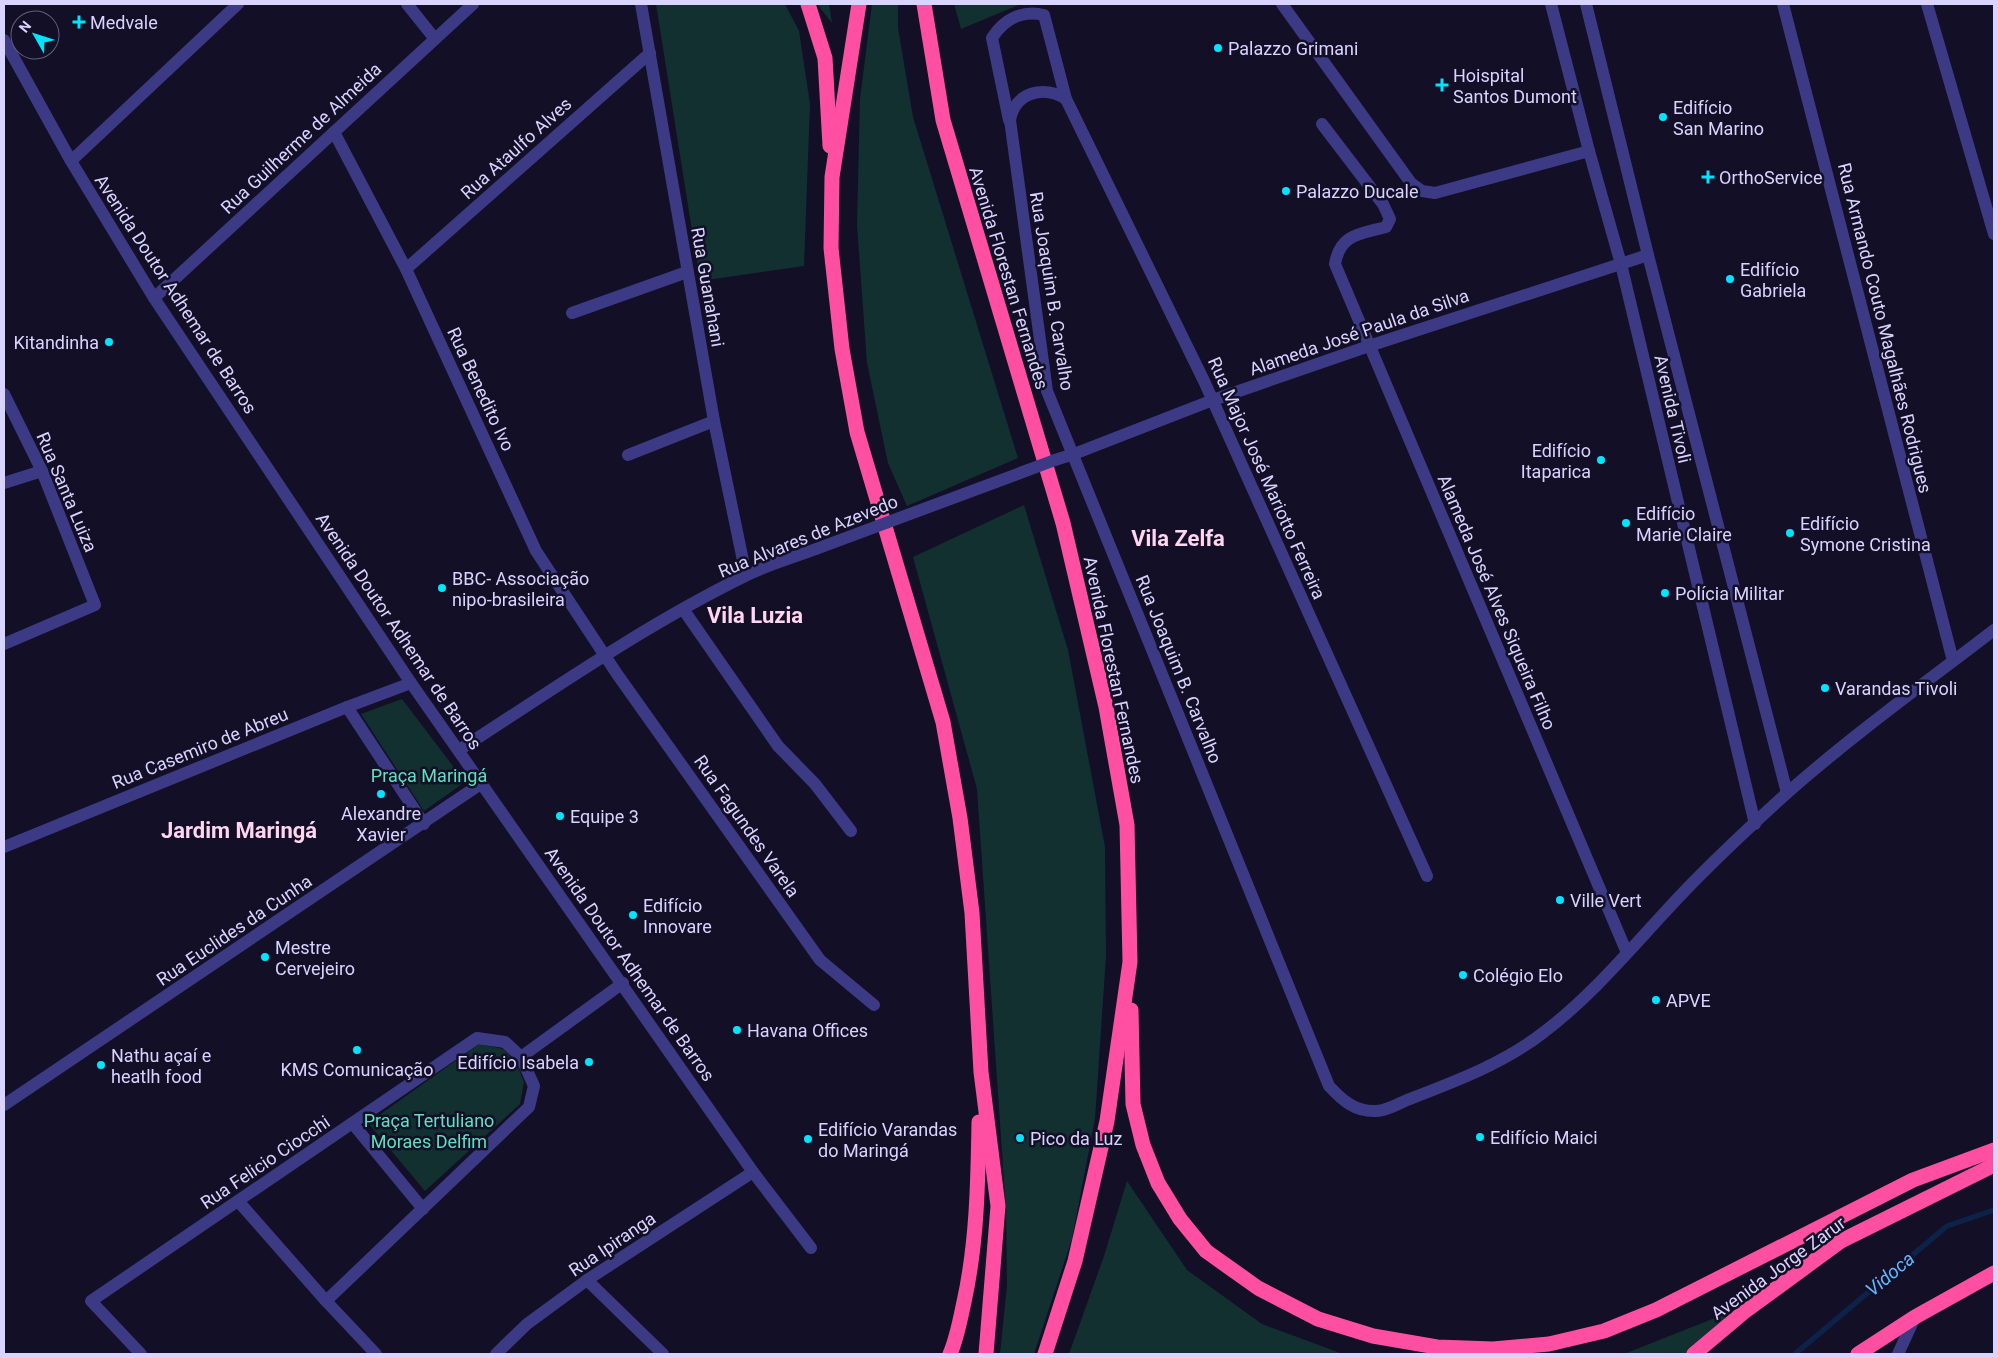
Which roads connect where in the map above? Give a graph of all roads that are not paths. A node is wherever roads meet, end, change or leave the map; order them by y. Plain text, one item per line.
1 (238, 4) edge
2 (407, 4) edge
3 (473, 4) edge
4 (641, 4) edge
5 (808, 4) edge
6 (859, 4) edge
7 (924, 4) edge
8 (1282, 4) edge
9 (1552, 4) edge
10 (1586, 4) edge
11 (1783, 4) edge
12 (1927, 4) edge
13 (435, 39) junction
14 (4, 40) edge
15 (650, 53) junction
16 (1066, 99) junction
17 (1322, 124) dead end
18 (1011, 127) junction
19 (334, 132) junction
20 (1589, 151) junction
21 (71, 161) junction
22 (832, 178) junction
23 (1994, 234) edge
24 (1648, 255) junction
25 (1621, 264) junction
26 (406, 269) junction
27 (687, 272) junction
28 (154, 298) junction
29 (572, 313) dead end
30 (1369, 346) junction
31 (4, 394) edge
32 (1212, 400) junction
33 (714, 421) junction
34 (628, 454) dead end
35 (1074, 454) junction
36 (1055, 460) joint
37 (42, 471) junction
38 (4, 483) edge
39 (746, 575) junction
40 (684, 609) junction
41 (1994, 630) edge
42 (4, 644) edge
43 (605, 655) junction
44 (1953, 661) junction
45 (411, 683) junction
46 (347, 707) junction
47 (459, 750) junction
48 (482, 783) junction
49 (1787, 793) junction
50 (424, 824) junction
51 (1755, 824) junction
52 (851, 831) dead end
53 (4, 847) edge
54 (1427, 876) dead end
55 (1627, 953) junction
56 (1130, 962) junction
57 (623, 983) junction
58 (874, 1005) dead end
59 (521, 1057) junction
60 (980, 1072) junction
61 (4, 1105) edge
62 (353, 1124) junction
63 (1994, 1150) edge
64 (1994, 1165) edge
65 (753, 1172) junction
66 (238, 1201) junction
67 (423, 1209) junction
68 (811, 1248) dead end
69 (1994, 1273) edge
70 (1994, 1279) edge
71 (587, 1280) junction
72 (1960, 1292) junction
73 (326, 1301) junction
74 (1915, 1317) junction
75 (141, 1354) edge
76 (376, 1354) edge
77 (496, 1354) edge
78 (663, 1354) edge
79 (950, 1354) edge
80 (986, 1354) edge
81 (1045, 1354) edge
82 (1694, 1354) edge
83 (1858, 1354) edge
84 (1898, 1354) edge

1 - 21 street
2 - 13 street
3 - 13 street, Rua Guilherme de Almeida
4 - 15 street, Rua Guanahani
5 - 22 highway
6 - 22 highway
7 - 56 highway, Avenida Florestan Fernandes
8 - 20 street
9 - 20 street, Avenida Tivoli
10 - 24 street, Avenida Tivoli
11 - 44 street, Rua Armando Couto Magalhães Rodrigues
12 - 23 street
13 - 19 street, Rua Guilherme de Almeida
14 - 21 street, Avenida Doutor Adhemar de Barros
15 - 26 street, Rua Ataulfo Alves
15 - 27 street, Rua Guanahani
16 - 18 street, Rua Joaquim B. Carvalho
16 - 18 street, Rua Major José Mariotto Ferreira
16 - 32 street, Rua Major José Mariotto Ferreira
17 - 30 street, Alameda José Alves Siqueira Filho
18 - 35 street, Rua Joaquim B. Carvalho
19 - 26 street, Rua Benedito Ivo
19 - 28 street, Rua Guilherme de Almeida
20 - 25 street, Avenida Tivoli
21 - 28 street, Avenida Doutor Adhemar de Barros
22 - 60 highway
24 - 25 street, Alameda José Paula da Silva
24 - 49 street, Avenida Tivoli
25 - 30 street, Alameda José Paula da Silva
25 - 51 street, Avenida Tivoli
26 - 43 street, Rua Benedito Ivo
27 - 29 street
27 - 33 street, Rua Guanahani
28 - 45 street, Avenida Doutor Adhemar de Barros
30 - 32 street, Alameda José Paula da Silva
30 - 55 street, Alameda José Alves Siqueira Filho
31 - 37 street, Rua Santa Luiza
32 - 35 street, Alameda José Paula da Silva
32 - 54 street, Rua Major José Mariotto Ferreira
33 - 34 street
33 - 39 street, Rua Guanahani
35 - 36 street, Alameda José Paula da Silva
35 - 55 street, Rua Joaquim B. Carvalho
36 - 39 street, Rua Alvares de Azevedo, bridge
37 - 38 street
37 - 42 street, Rua Santa Luiza
39 - 40 street, Rua Alvares de Azevedo
40 - 43 street, Rua Alvares de Azevedo
40 - 52 street
41 - 44 street
43 - 47 street, Rua Alvares de Azevedo
43 - 58 street, Rua Fagundes Varela
44 - 49 street
45 - 46 street, Rua Casemiro de Abreu
45 - 47 street, Avenida Doutor Adhemar de Barros
46 - 50 street
46 - 53 street, Rua Casemiro de Abreu
47 - 48 street, Avenida Doutor Adhemar de Barros
48 - 50 street, Rua Euclides da Cunha
48 - 57 street, Avenida Doutor Adhemar de Barros
49 - 51 street
50 - 61 street, Rua Euclides da Cunha
51 - 55 street
56 - 63 highway
56 - 81 highway, Avenida Florestan Fernandes
57 - 59 street
57 - 65 street, Avenida Doutor Adhemar de Barros
59 - 62 street, Rua Felicio Ciocchi
59 - 67 street
60 - 79 highway
60 - 80 highway
62 - 66 street, Rua Felicio Ciocchi
62 - 67 street
64 - 82 highway, Avenida Jorge Zarur
65 - 68 street, Avenida Doutor Adhemar de Barros
65 - 71 street, Rua Ipiranga
66 - 73 street
66 - 75 street, Rua Felicio Ciocchi
67 - 73 street
69 - 72 highway
70 - 72 highway
71 - 77 street, Rua Ipiranga
71 - 78 street
72 - 74 highway
73 - 76 street
74 - 83 highway
74 - 84 street

